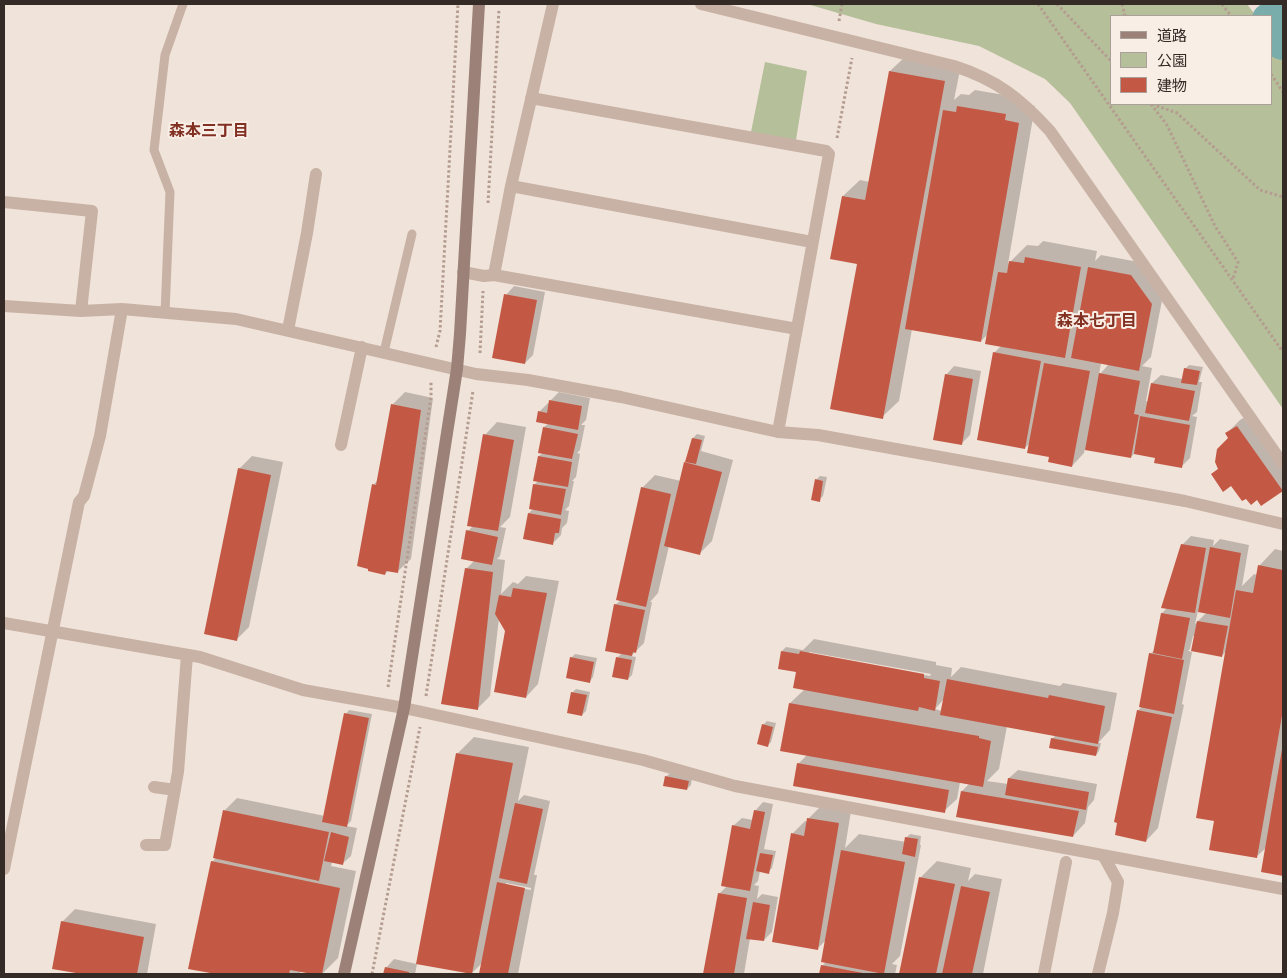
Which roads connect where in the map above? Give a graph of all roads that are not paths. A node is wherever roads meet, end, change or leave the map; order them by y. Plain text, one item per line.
1 (183, 4) edge
2 (479, 4) edge
3 (553, 4) edge
4 (701, 4) edge
5 (531, 98) junction
6 (316, 174) dead end
7 (511, 186) junction
8 (4, 202) edge
9 (412, 234) dead end
10 (812, 242) junction
11 (463, 272) junction
12 (489, 276) junction
13 (4, 306) edge
14 (122, 309) junction
15 (81, 311) junction
16 (165, 313) junction
17 (797, 329) junction
18 (288, 330) junction
19 (362, 347) junction
20 (384, 352) junction
21 (456, 369) junction
22 (778, 432) junction
23 (341, 445) dead end
24 (1283, 464) edge
25 (1283, 524) edge
26 (4, 623) edge
27 (53, 632) junction
28 (187, 655) junction
29 (404, 708) junction
30 (154, 787) dead end
31 (174, 790) junction
32 (146, 845) dead end
33 (1103, 855) junction
34 (1066, 862) dead end
35 (4, 869) edge
36 (1283, 889) edge
37 (344, 974) edge
38 (1044, 974) edge
39 (1098, 974) edge

1 - 16 lane
2 - 11 street
3 - 5 street
4 - 24 street
5 - 7 street
5 - 10 street
6 - 18 street
7 - 10 street
7 - 12 street
8 - 15 street
9 - 20 lane
10 - 17 street
11 - 12 street
11 - 21 street
12 - 17 street
13 - 15 street
14 - 15 street
14 - 16 street
14 - 27 street
16 - 18 street
17 - 22 street
18 - 19 street
19 - 20 street
19 - 23 street
20 - 21 street
21 - 22 street
21 - 29 street
22 - 25 street
26 - 27 street
27 - 28 street
27 - 35 street
28 - 29 street
28 - 31 street
29 - 33 street
29 - 37 street
30 - 31 street
31 - 32 street
33 - 36 street
33 - 39 street
34 - 38 street

